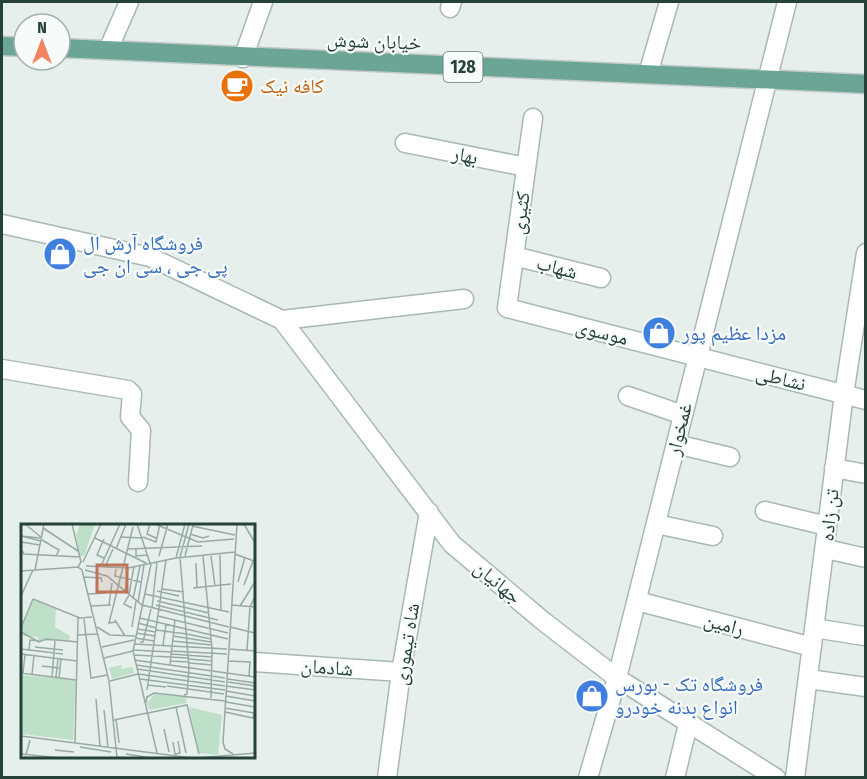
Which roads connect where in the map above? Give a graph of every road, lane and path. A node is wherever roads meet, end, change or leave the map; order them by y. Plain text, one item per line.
1 (129, 2) edge
2 (262, 2) edge
3 (669, 2) edge
4 (787, 2) edge
5 (72, 48) edge
6 (108, 50) junction
7 (243, 58) junction
8 (648, 74) junction
9 (769, 80) junction
10 (866, 84) edge
11 (534, 118) dead end
12 (405, 143) dead end
13 (526, 168) junction
14 (2, 224) edge
15 (866, 253) edge
16 (514, 255) junction
17 (601, 278) dead end
18 (464, 299) dead end
19 (862, 304) edge
20 (507, 308) joint
21 (282, 320) junction
22 (697, 357) junction
23 (2, 369) edge
24 (844, 394) junction
25 (628, 396) dead end
26 (866, 400) edge
27 (683, 415) junction
28 (676, 444) junction
29 (730, 457) dead end
30 (834, 468) junction
31 (866, 474) edge
32 (138, 482) dead end
33 (765, 511) dead end
34 (429, 512) junction
35 (656, 524) junction
36 (827, 526) junction
37 (713, 536) dead end
38 (826, 549) junction
39 (866, 558) edge
40 (637, 601) junction
41 (814, 628) junction
42 (864, 636) dead end
43 (812, 647) junction
44 (255, 662) edge
45 (401, 672) junction
46 (617, 678) junction
47 (808, 679) junction
48 (866, 687) edge
49 (688, 724) junction
50 (387, 777) edge
51 (588, 777) edge
52 (675, 777) edge
53 (776, 777) edge
54 (795, 777) edge

1 - 6 street
2 - 7 street
3 - 8 street
4 - 9 street, غمخوار
5 - 6 main road, خیابان شوش / 128
6 - 7 main road, خیابان شوش / 128
7 - 8 main road, خیابان شوش / 128
8 - 9 main road, خیابان شوش / 128
9 - 10 main road, خیابان شوش / 128
9 - 22 street, غمخوار
11 - 13 street, کثیری
12 - 13 street, بهار
13 - 16 street, کثیری
14 - 21 street, جهانیان
15 - 19 street, تن زاده
16 - 17 street, شهاب
16 - 20 street, کثیری
18 - 21 street
19 - 24 street, تن زاده
20 - 22 street, موسوی
21 - 34 street, جهانیان
22 - 24 street, نشاطی
22 - 27 street, غمخوار
23 - 32 street
24 - 26 street, نشاطی
24 - 30 street, تن زاده
25 - 27 street
27 - 28 street, غمخوار
28 - 29 street
28 - 35 street, غمخوار
30 - 31 street
30 - 36 street, تن زاده
33 - 36 street
34 - 45 street, شاه تیموری
34 - 46 street, جهانیان
35 - 37 street
35 - 40 street, غمخوار
36 - 38 street, تن زاده
38 - 39 street
38 - 41 street, تن زاده
40 - 43 street, رامین
40 - 46 street, غمخوار
41 - 42 street
41 - 43 street, تن زاده
43 - 47 street, تن زاده
44 - 45 street, شادمان
45 - 50 street, شاه تیموری
46 - 49 street, جهانیان
46 - 51 street, غمخوار
47 - 48 street
47 - 54 street, تن زاده
49 - 52 street
49 - 53 street, جهانیان

